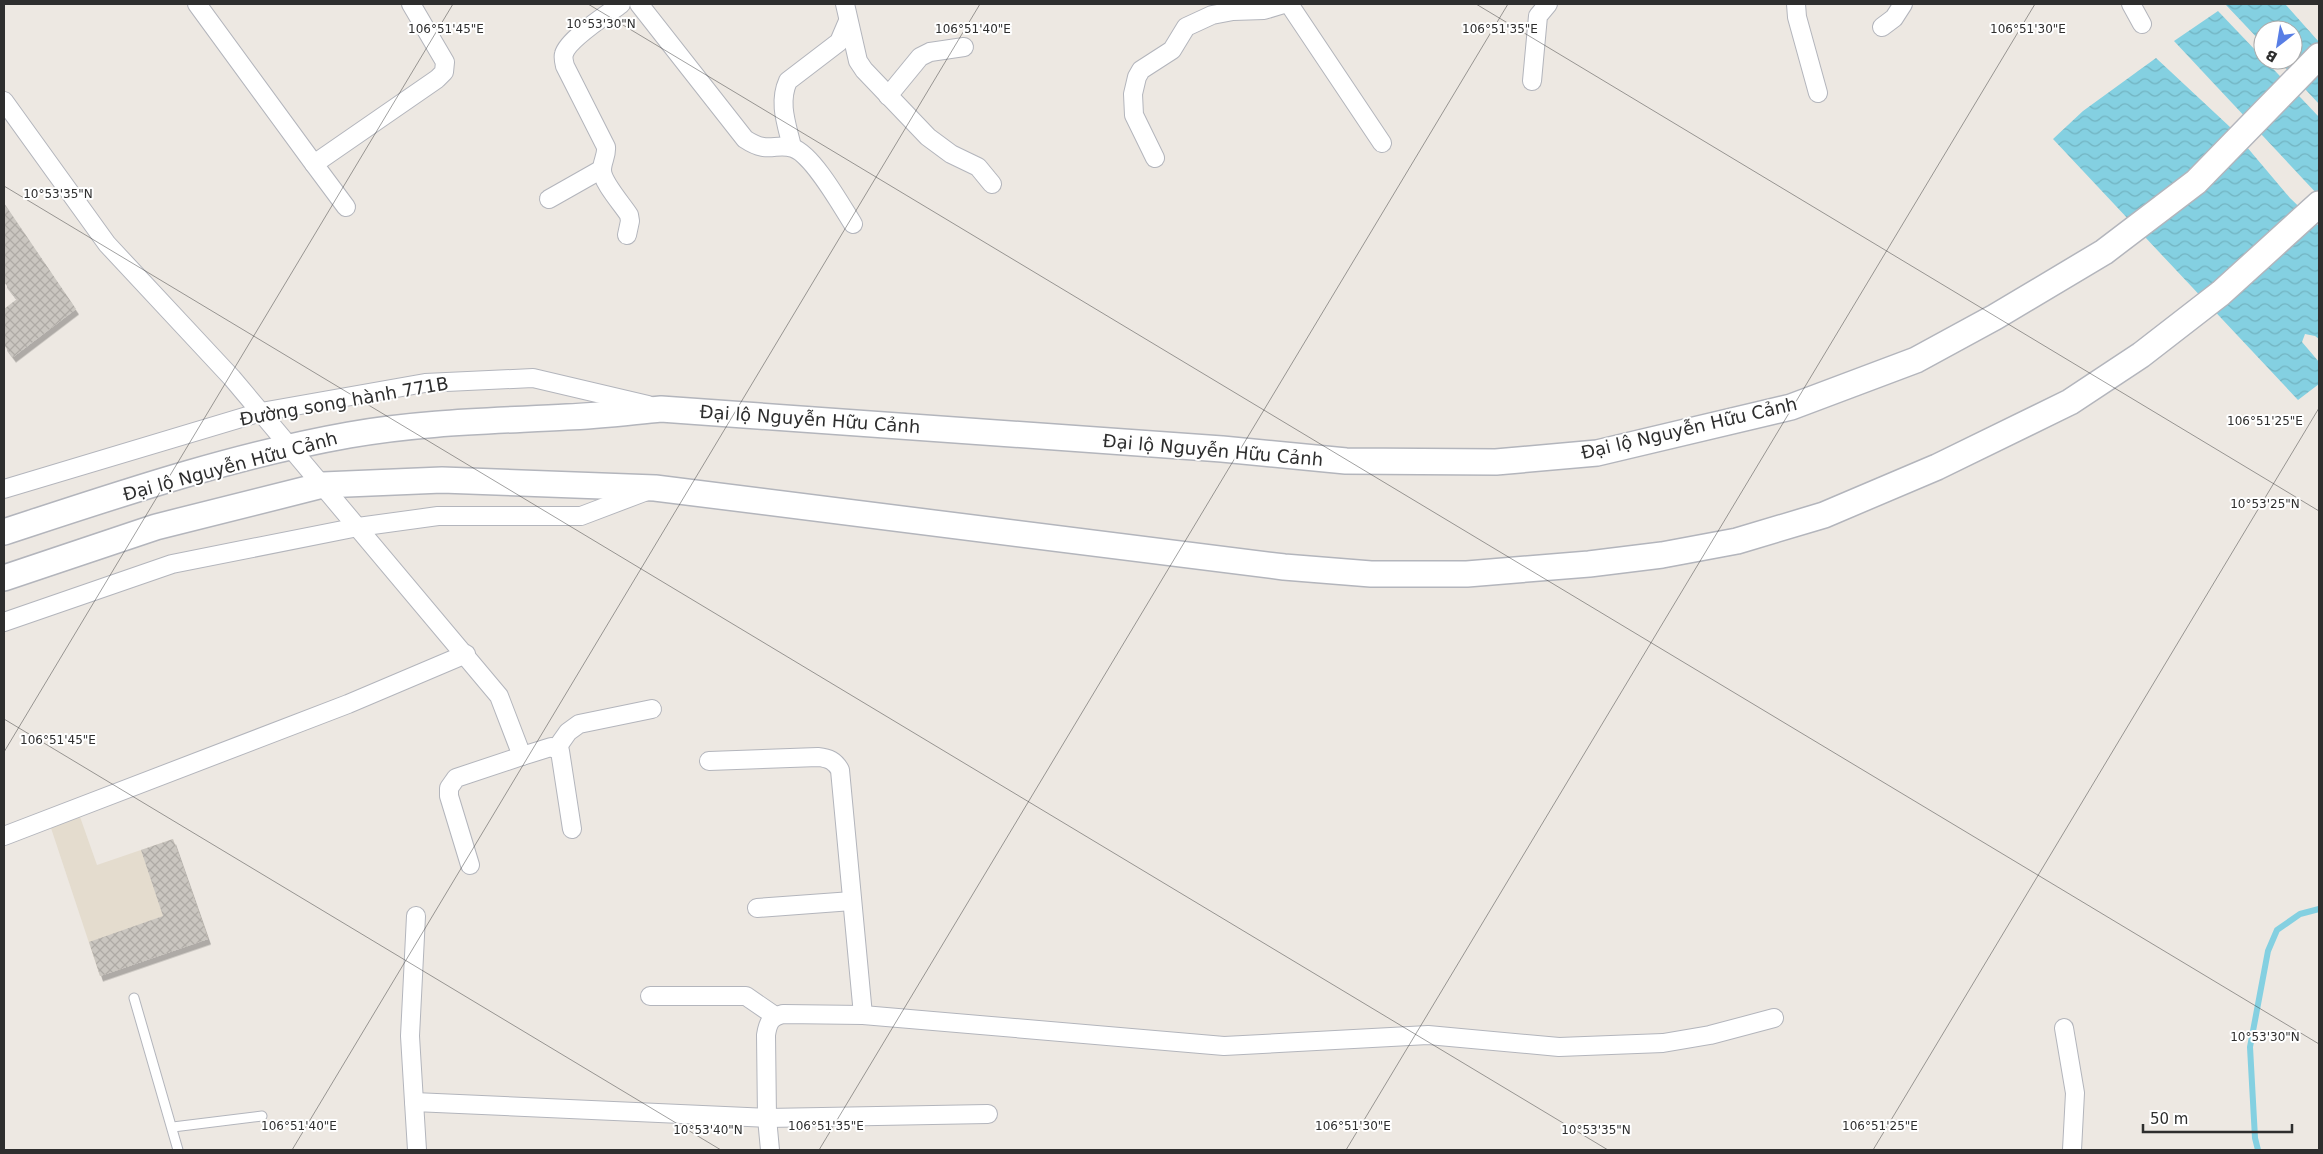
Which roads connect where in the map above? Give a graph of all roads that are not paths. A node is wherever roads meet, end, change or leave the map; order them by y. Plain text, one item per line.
1 (197, 4) edge
2 (411, 4) edge
3 (621, 4) edge
4 (639, 4) edge
5 (845, 4) edge
6 (1284, 4) edge
7 (1289, 4) edge
8 (1548, 4) edge
9 (1796, 4) edge
10 (1903, 4) edge
11 (2130, 4) edge
12 (848, 22) junction
13 (2142, 24) dead end
14 (1882, 27) dead end
15 (964, 47) dead end
16 (2319, 56) edge
17 (1532, 81) dead end
18 (1818, 93) dead end
19 (888, 96) junction
20 (4, 102) edge
21 (1382, 143) dead end
22 (792, 147) junction
23 (1155, 158) dead end
24 (314, 164) junction
25 (602, 169) junction
26 (992, 184) dead end
27 (549, 199) dead end
28 (2319, 204) edge
29 (346, 207) dead end
30 (853, 224) dead end
31 (627, 235) dead end
32 (661, 408) junction
33 (261, 412) junction
34 (290, 446) junction
35 (323, 485) junction
36 (655, 488) junction
37 (4, 489) edge
38 (358, 527) junction
39 (4, 532) edge
40 (4, 578) edge
41 (4, 622) edge
42 (466, 654) junction
43 (652, 709) dead end
44 (556, 748) junction
45 (522, 756) junction
46 (709, 762) dead end
47 (572, 829) dead end
48 (4, 836) edge
49 (470, 865) dead end
50 (852, 901) junction
51 (757, 908) dead end
52 (416, 916) dead end
53 (650, 996) dead end
54 (134, 998) dead end
55 (863, 1015) junction
56 (774, 1016) junction
57 (1774, 1018) dead end
58 (2064, 1028) dead end
59 (414, 1102) junction
60 (988, 1114) dead end
61 (262, 1116) dead end
62 (767, 1118) junction
63 (173, 1127) junction
64 (178, 1150) edge
65 (417, 1150) edge
66 (770, 1150) edge
67 (2072, 1150) edge

1 - 24 street
2 - 24 street
3 - 25 street
4 - 22 street
5 - 12 street
6 - 23 street
7 - 21 street
8 - 17 street
9 - 18 street
10 - 14 street
11 - 13 street
12 - 19 street
12 - 22 street
15 - 19 street
16 - 32 main road, Đại lộ Nguyễn Hữu Cảnh
19 - 26 street
20 - 33 street
22 - 30 street
24 - 29 street
25 - 27 street
25 - 31 street
28 - 36 main road
32 - 33 street, Đường song hành 771B
32 - 34 main road, Đại lộ Nguyễn Hữu Cảnh
33 - 34 street
33 - 37 street, Đường song hành 771B
34 - 35 street
34 - 39 main road, Đại lộ Nguyễn Hữu Cảnh
35 - 36 main road
35 - 38 street
35 - 40 main road
36 - 38 street
38 - 41 street
38 - 42 street
42 - 45 street
42 - 48 street
43 - 44 street
44 - 45 street
44 - 47 street
45 - 49 street
46 - 50 street
50 - 51 street
50 - 55 street
52 - 59 street
53 - 56 street
54 - 63 lane
55 - 56 street
55 - 57 street
56 - 62 street
58 - 67 street
59 - 62 street
59 - 65 street
60 - 62 street
61 - 63 lane
62 - 66 street
63 - 64 lane

